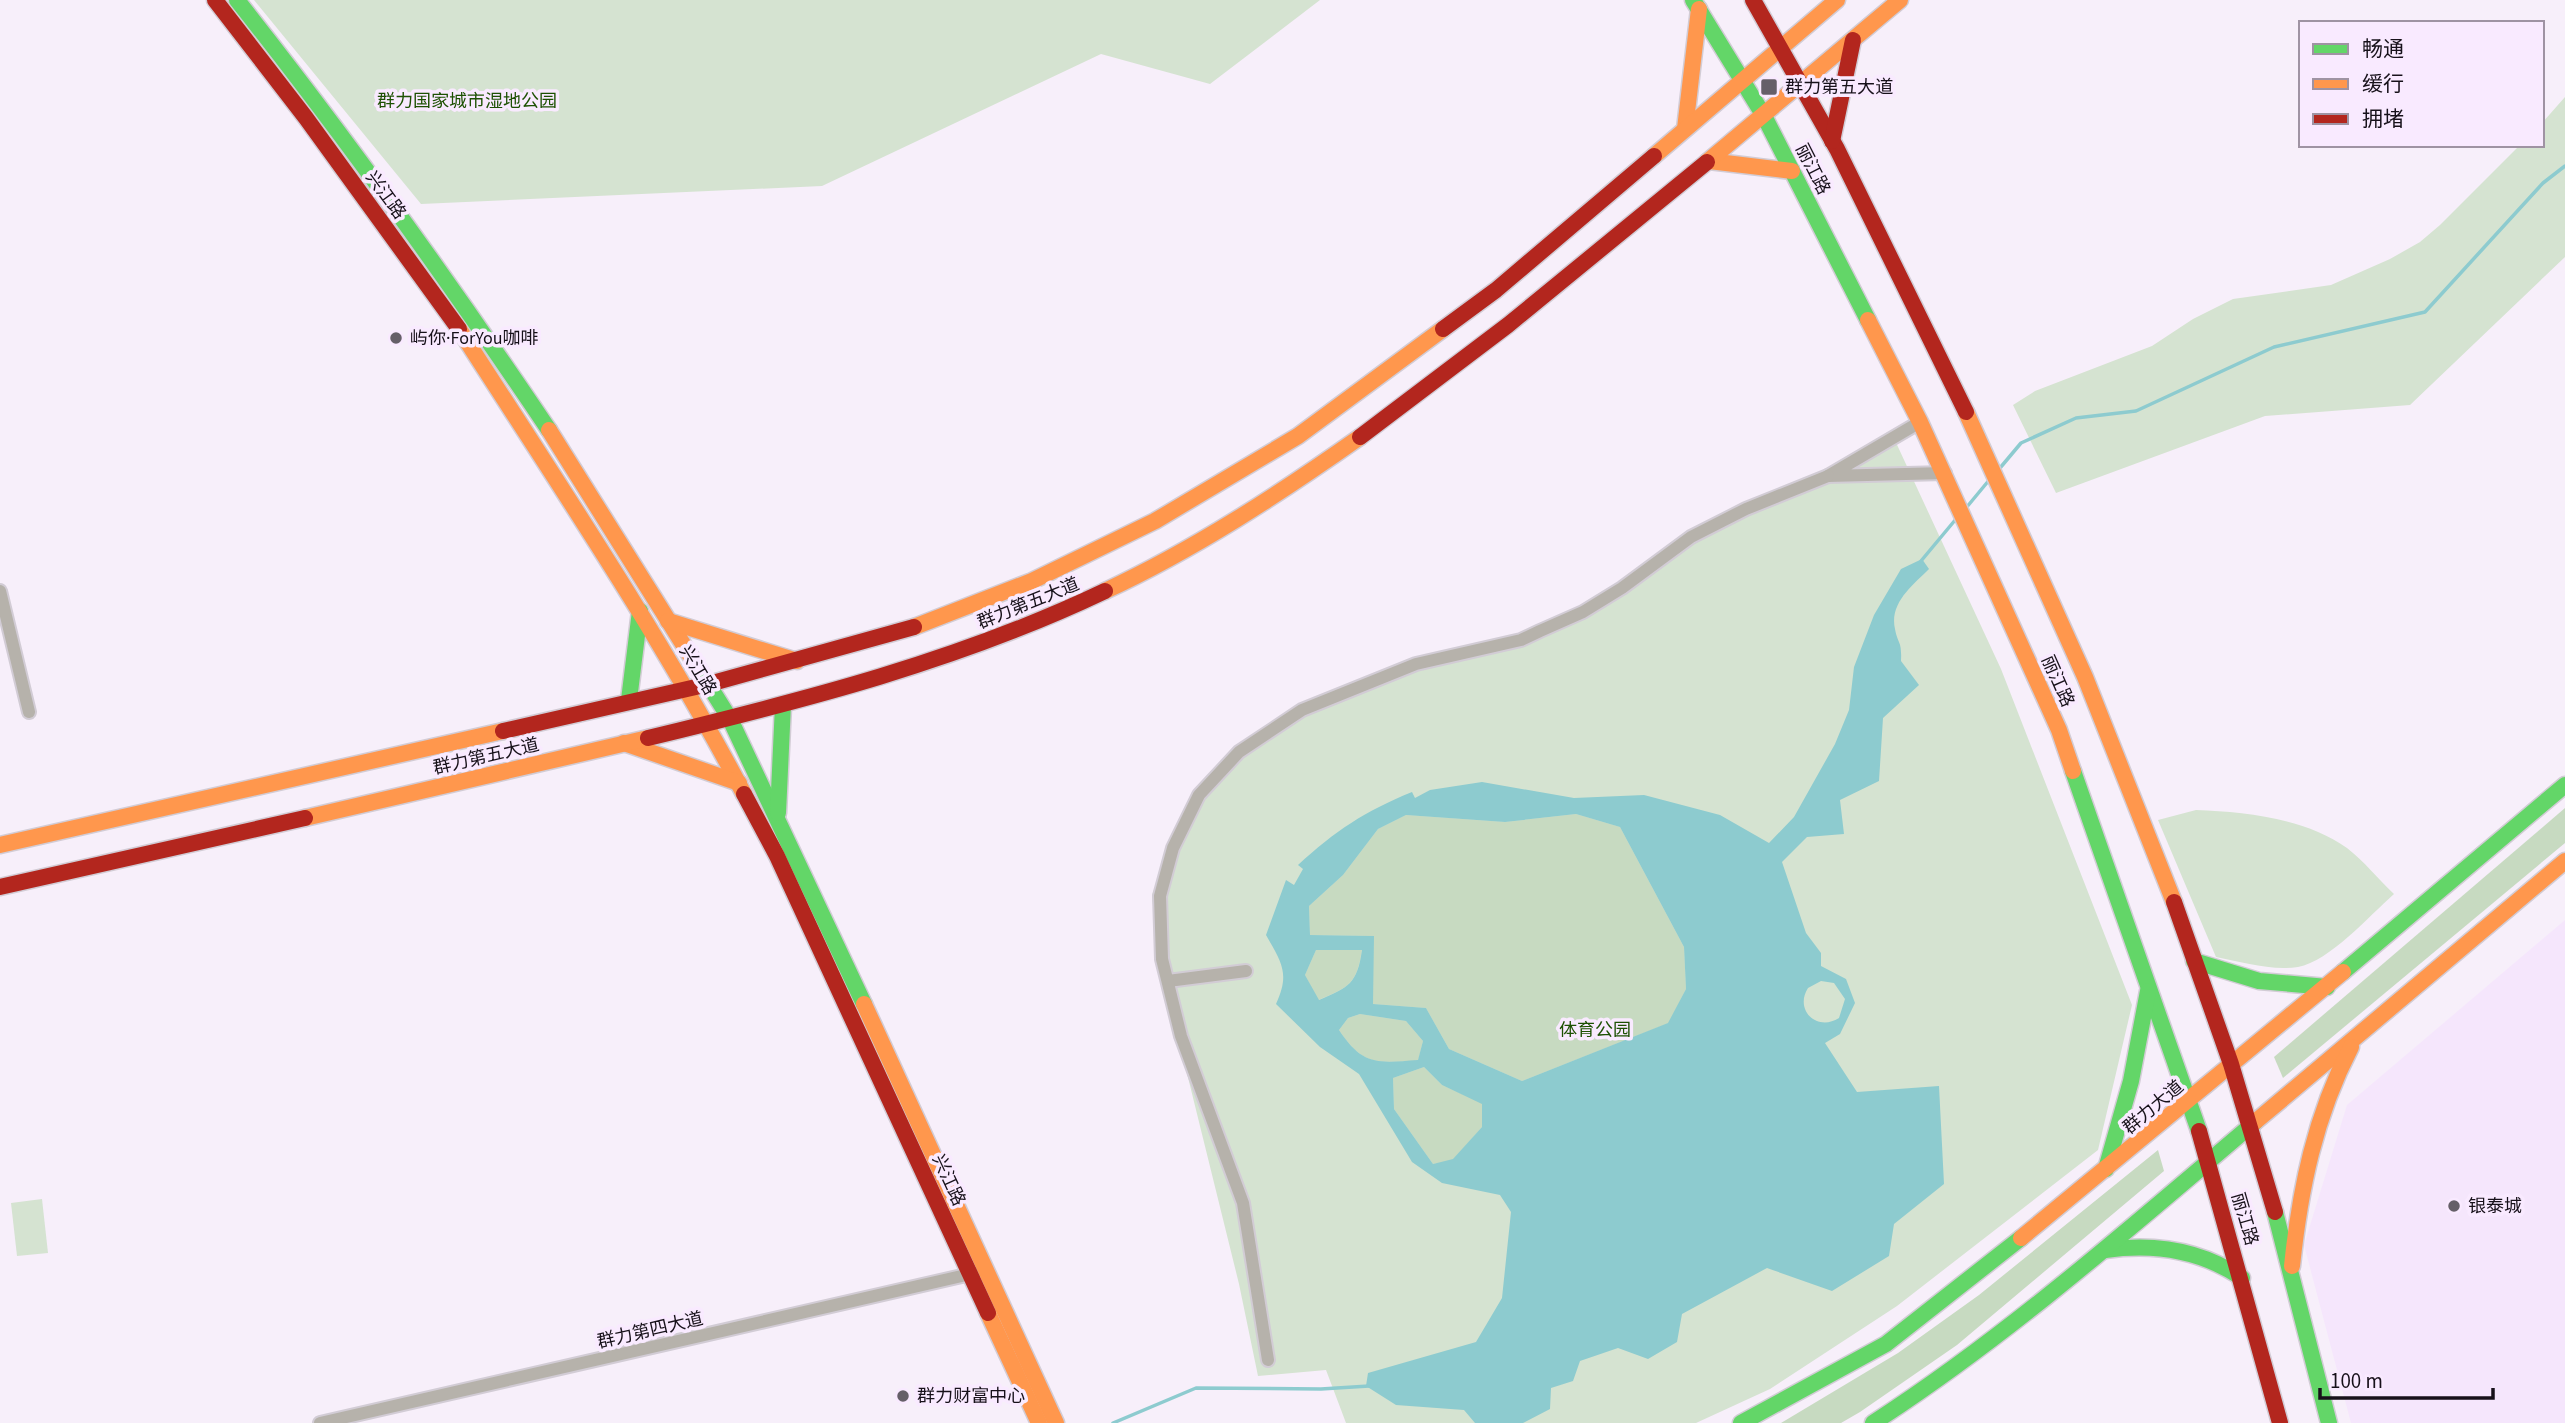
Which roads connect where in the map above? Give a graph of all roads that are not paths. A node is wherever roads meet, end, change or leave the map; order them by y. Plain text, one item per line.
1 (215, 0) edge
2 (237, 0) edge
3 (1754, 0) edge
4 (1837, 0) edge
5 (1900, 0) edge
6 (1696, 5) edge
7 (1853, 40) junction
8 (1783, 46) junction
9 (1743, 80) junction
10 (1802, 83) junction
11 (1764, 116) junction
12 (1685, 129) junction
13 (1832, 141) junction
14 (1709, 161) junction
15 (1792, 171) junction
16 (1920, 422) junction
17 (1945, 473) junction
18 (1828, 476) junction
19 (0, 591) edge
20 (640, 611) junction
21 (668, 621) junction
22 (797, 661) junction
23 (709, 684) junction
24 (686, 687) junction
25 (629, 700) junction
26 (783, 705) junction
27 (29, 712) dead end
28 (730, 719) junction
29 (707, 723) junction
30 (624, 743) junction
31 (739, 783) junction
32 (2565, 785) edge
33 (778, 816) junction
34 (0, 845) edge
35 (2565, 861) edge
36 (0, 887) edge
37 (2194, 961) junction
38 (1246, 971) dead end
39 (1168, 981) junction
40 (2149, 986) junction
41 (2327, 987) junction
42 (2356, 1037) junction
43 (2232, 1066) junction
44 (2189, 1101) junction
45 (2250, 1127) junction
46 (2209, 1161) junction
47 (2105, 1171) junction
48 (2104, 1250) junction
49 (979, 1272) junction
50 (2242, 1278) junction
51 (2291, 1282) junction
52 (1268, 1360) dead end
53 (1045, 1417) edge
54 (320, 1423) edge
55 (1741, 1423) edge
56 (1873, 1423) edge
57 (2280, 1423) edge
58 (2329, 1423) edge

1 - 20 main road, 兴江路
2 - 21 main road, 兴江路
3 - 8 main road, 丽江路
4 - 8 main road, 群力第五大道
5 - 7 main road, 群力第五大道
6 - 9 main road, 丽江路
6 - 12 main road
7 - 10 main road, 群力第五大道
7 - 13 main road
8 - 9 main road, 群力第五大道
8 - 10 main road, 丽江路
9 - 11 main road, 丽江路
9 - 12 main road, 群力第五大道
10 - 11 main road, 群力第五大道
10 - 13 main road, 丽江路
11 - 14 main road, 群力第五大道
11 - 15 main road, 丽江路
12 - 22 main road, 群力第五大道
13 - 37 main road, 丽江路
14 - 15 main road
14 - 26 main road, 群力第五大道
15 - 16 main road, 丽江路
16 - 17 main road, 丽江路
16 - 18 street
17 - 18 street
17 - 40 main road, 丽江路
18 - 39 street
19 - 27 street
20 - 24 main road, 兴江路
20 - 25 main road
21 - 22 main road
21 - 23 main road, 兴江路
22 - 23 main road, 群力第五大道
23 - 24 main road, 群力第五大道
23 - 28 main road, 兴江路
24 - 25 main road, 群力第五大道
24 - 29 main road, 兴江路
25 - 34 main road, 群力第五大道
26 - 28 main road, 群力第五大道
26 - 33 main road
28 - 29 main road, 群力第五大道
28 - 33 main road, 兴江路
29 - 30 main road, 群力第五大道
29 - 31 main road, 兴江路
30 - 31 main road
30 - 36 main road, 群力第五大道
31 - 49 main road, 兴江路
32 - 41 main road, 群力大道
33 - 49 main road, 兴江路
35 - 42 main road
37 - 41 main road
37 - 43 main road, 丽江路
38 - 39 street
39 - 52 street
40 - 44 main road, 丽江路
40 - 47 main road
41 - 43 main road, 群力大道
42 - 45 main road
42 - 51 main road
43 - 44 main road, 群力大道
43 - 45 main road, 丽江路
44 - 46 main road, 丽江路
44 - 47 main road, 群力大道
45 - 46 main road
45 - 51 main road, 丽江路
46 - 48 main road
46 - 50 main road, 丽江路
47 - 55 main road, 群力大道
48 - 50 main road
48 - 56 main road
49 - 53 main road, 兴江路
49 - 54 street, 群力第四大道
50 - 57 main road, 丽江路
51 - 58 main road, 丽江路

